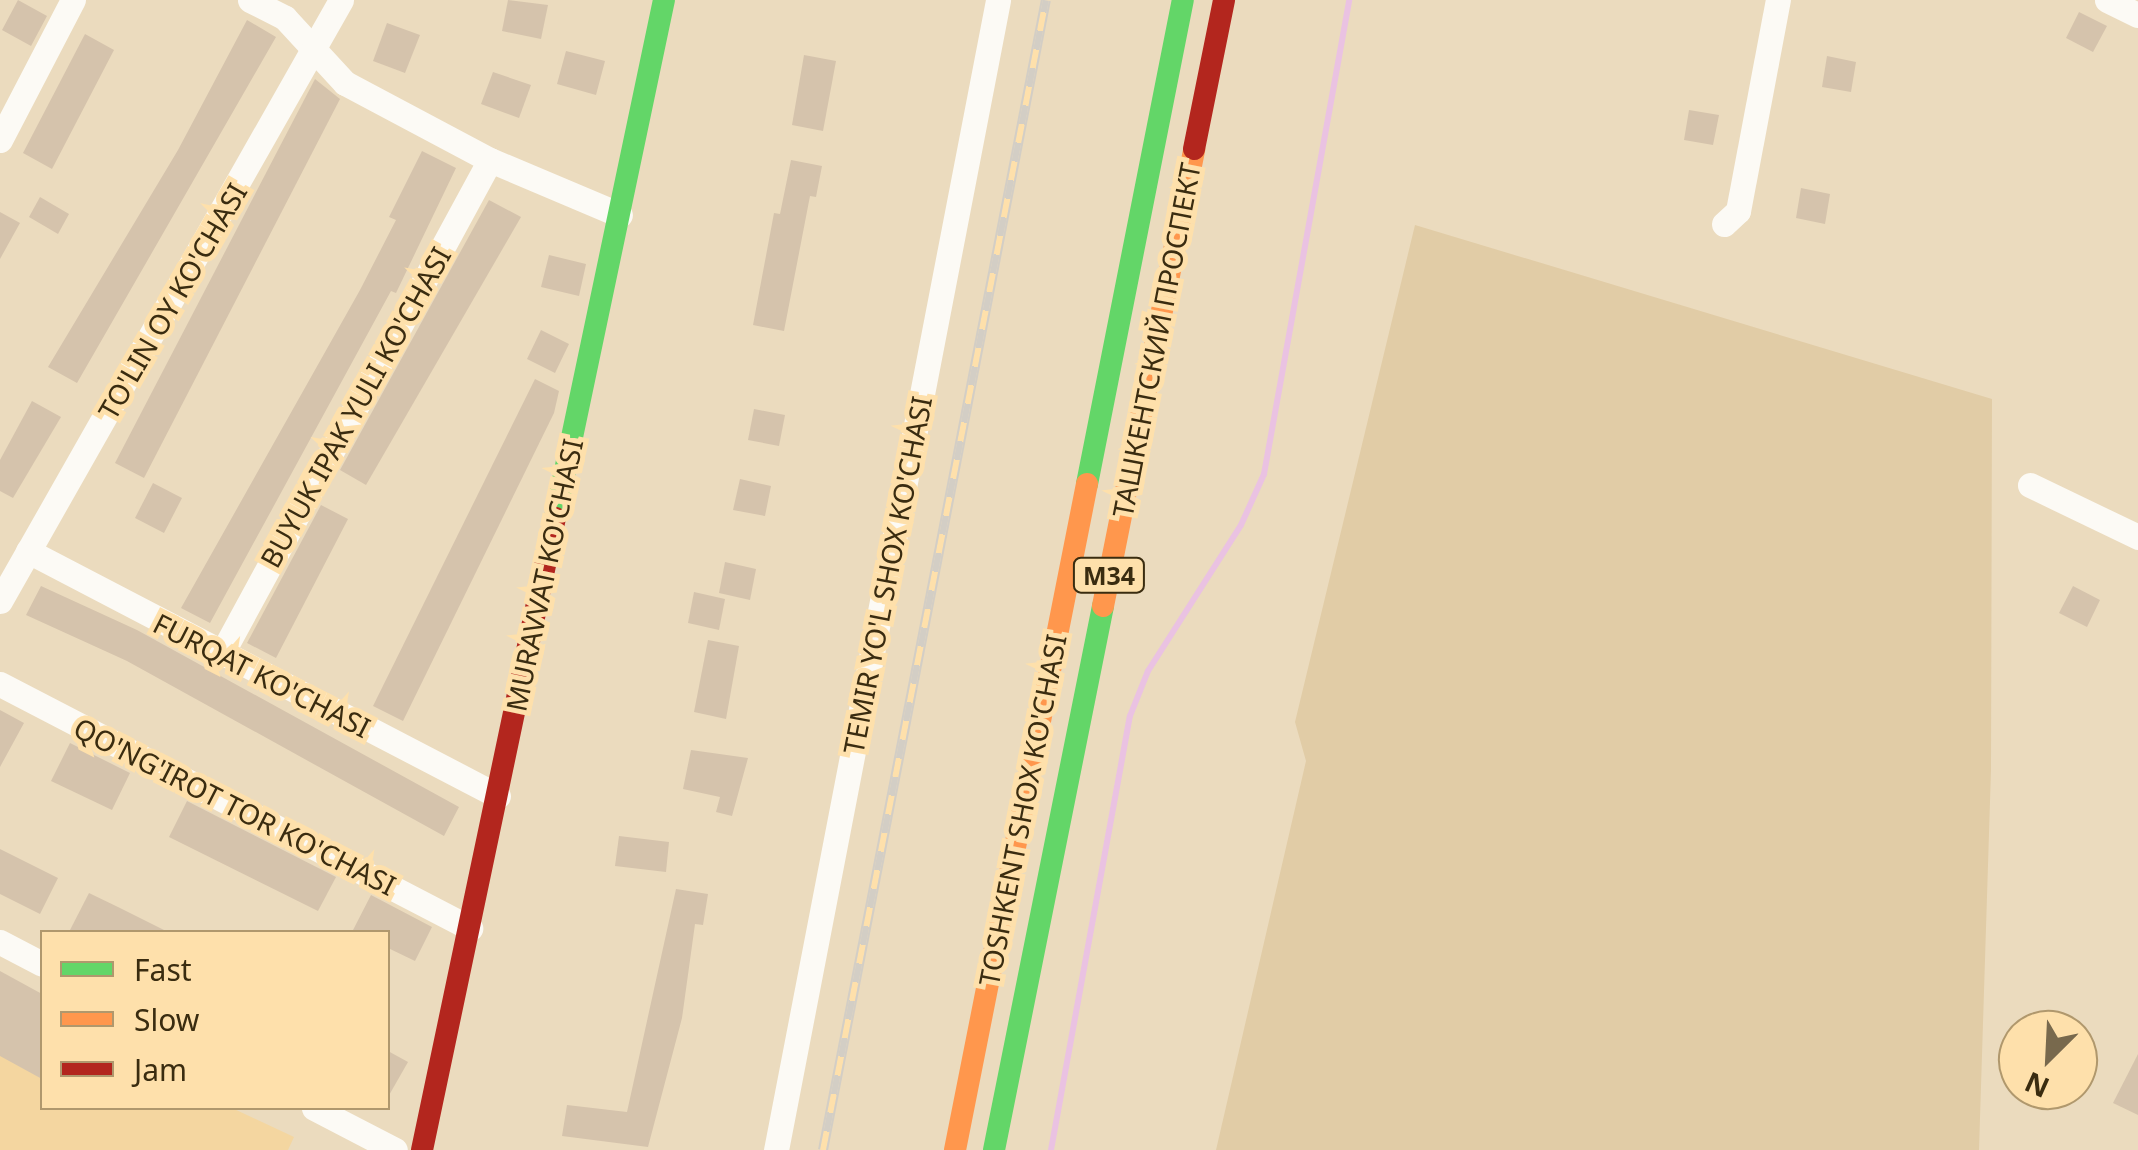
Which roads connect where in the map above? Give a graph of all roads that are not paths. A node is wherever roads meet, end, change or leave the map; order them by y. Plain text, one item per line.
1 (73, 0) edge
2 (250, 0) edge
3 (341, 0) edge
4 (664, 0) edge
5 (998, 0) edge
6 (1183, 0) edge
7 (1224, 0) edge
8 (1778, 0) edge
9 (2107, 0) edge
10 (2138, 15) edge
11 (314, 56) junction
12 (0, 140) edge
13 (490, 160) junction
14 (620, 215) junction
15 (1724, 224) dead end
16 (2030, 486) dead end
17 (2138, 537) edge
18 (28, 551) junction
19 (0, 601) edge
20 (221, 655) junction
21 (0, 684) edge
22 (498, 796) junction
23 (470, 928) junction
24 (0, 942) edge
25 (40, 963) edge
26 (318, 1110) edge
27 (395, 1150) edge
28 (422, 1150) edge
29 (776, 1150) edge
30 (955, 1150) edge
31 (994, 1150) edge

1 - 12 street
2 - 11 street
3 - 11 street, TO'LIN OY KO'CHASI
4 - 14 main road, MURAVVAT KO'CHASI
5 - 29 street, TEMIR YO'L SHOX KO'CHASI
6 - 30 main road, TOSHKENT SHOX KO'CHASI / M34
7 - 31 main road, ТАШКЕНТСКИЙ ПРОСПЕКТ / M34
8 - 15 street
9 - 10 street
11 - 13 street
11 - 18 street, TO'LIN OY KO'CHASI
13 - 14 street
13 - 20 street, BUYUK IPAK YULI KO'CHASI
14 - 22 main road, MURAVVAT KO'CHASI
16 - 17 street
18 - 19 street, TO'LIN OY KO'CHASI
18 - 20 street, FURQAT KO'CHASI
20 - 22 street, FURQAT KO'CHASI
21 - 23 street, QO'NG'IROT TOR KO'CHASI
22 - 23 main road, MURAVVAT KO'CHASI
23 - 28 main road, MURAVVAT KO'CHASI
24 - 25 street
26 - 27 street

